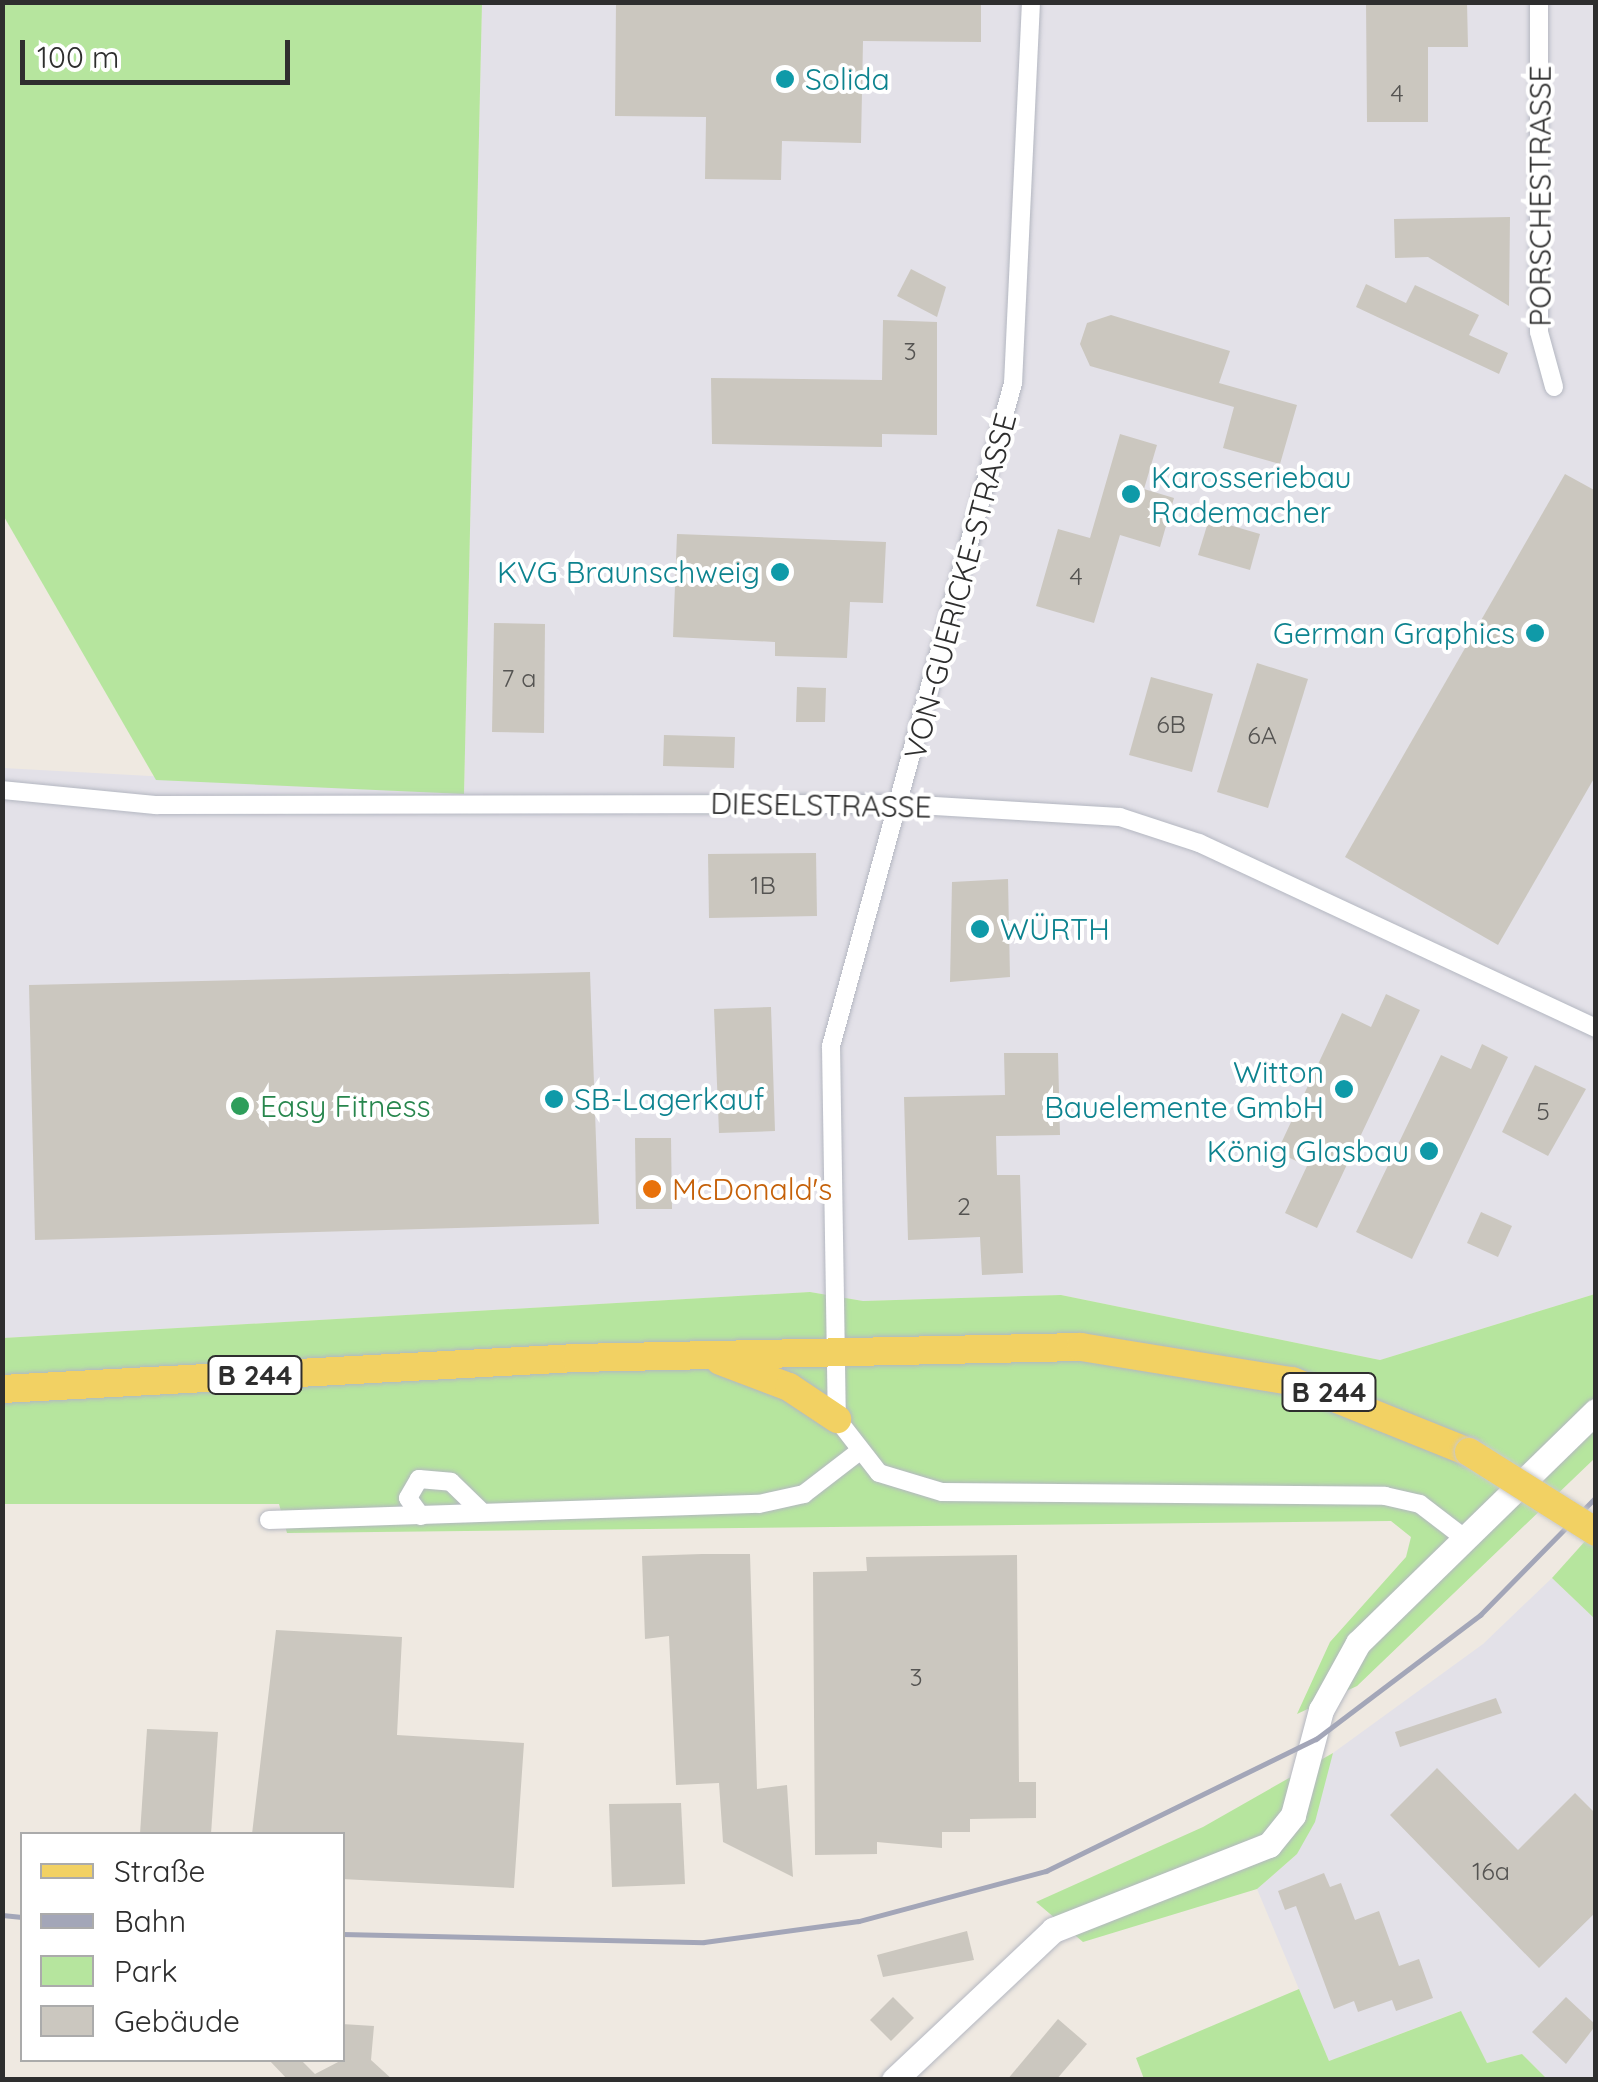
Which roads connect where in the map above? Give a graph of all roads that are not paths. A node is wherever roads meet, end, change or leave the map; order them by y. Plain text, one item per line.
1 (1032, 2) edge
2 (1539, 2) edge
3 (1554, 387) dead end
4 (2, 790) edge
5 (901, 804) junction
6 (1596, 1028) edge
7 (836, 1350) junction
8 (700, 1354) junction
9 (2, 1389) edge
10 (1596, 1410) edge
11 (836, 1419) junction
12 (856, 1454) junction
13 (482, 1512) junction
14 (422, 1516) junction
15 (270, 1520) dead end
16 (1596, 1532) edge
17 (1467, 1540) junction
18 (894, 2080) edge

1 - 5 street, VON-GUERICKE-STRASSE
2 - 3 street, PORSCHESTRASSE
4 - 5 street, DIESELSTRASSE
5 - 6 street, DIESELSTRASSE
5 - 7 street, VON-GUERICKE-STRASSE
7 - 8 main road, B 244
7 - 11 street, VON-GUERICKE-STRASSE
7 - 16 main road, B 244, bridge
8 - 9 main road, B 244
8 - 11 main road, B 244
10 - 17 main road
11 - 12 street, VON-GUERICKE-STRASSE
12 - 13 street
12 - 17 street
13 - 14 street
13 - 14 street
14 - 15 street
17 - 18 main road

